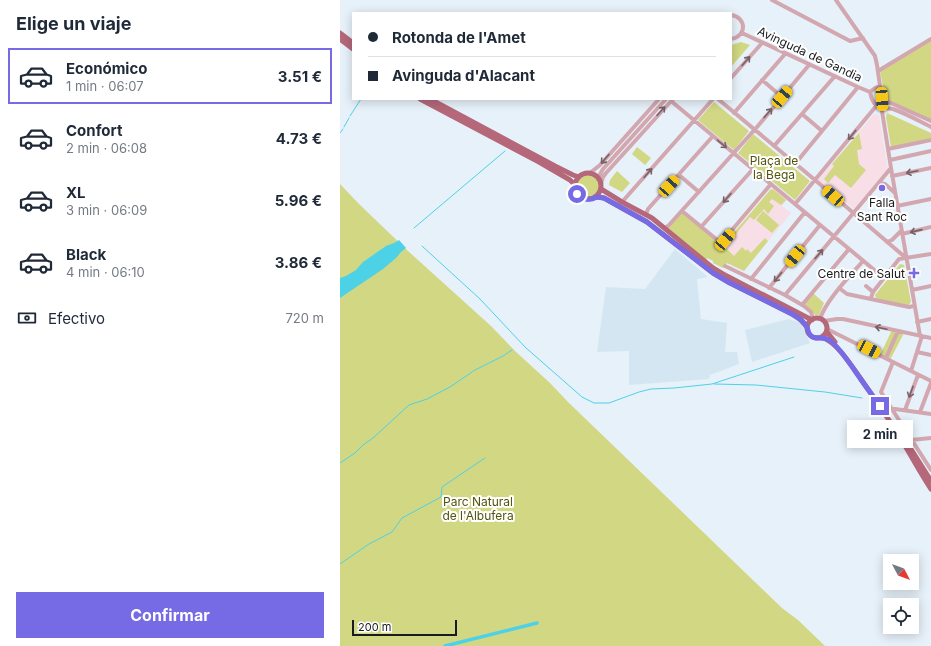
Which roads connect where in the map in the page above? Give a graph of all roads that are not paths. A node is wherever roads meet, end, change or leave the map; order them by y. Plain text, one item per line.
1 (772, 0) edge
2 (836, 0) edge
3 (732, 15) edge
4 (340, 33) edge
5 (742, 33) junction
6 (863, 38) junction
7 (931, 38) edge
8 (340, 39) edge
9 (732, 39) edge
10 (352, 42) edge
11 (762, 43) junction
12 (352, 48) edge
13 (786, 54) junction
14 (810, 65) junction
15 (878, 71) junction
16 (835, 76) junction
17 (732, 77) edge
18 (762, 80) junction
19 (880, 86) junction
20 (858, 87) junction
21 (870, 92) junction
22 (782, 97) junction
23 (882, 99) junction
24 (422, 100) edge
25 (432, 100) edge
26 (658, 100) edge
27 (665, 100) edge
28 (672, 100) edge
29 (712, 100) edge
30 (719, 100) edge
31 (877, 105) junction
32 (882, 108) junction
33 (734, 113) junction
34 (802, 114) junction
35 (694, 120) junction
36 (931, 121) edge
37 (931, 127) edge
38 (754, 129) junction
39 (822, 131) junction
40 (713, 136) junction
41 (931, 140) edge
42 (774, 146) junction
43 (888, 149) junction
44 (931, 152) edge
45 (733, 153) junction
46 (890, 160) junction
47 (795, 164) junction
48 (891, 168) junction
49 (931, 168) edge
50 (753, 169) junction
51 (590, 173) junction
52 (679, 175) junction
53 (892, 176) junction
54 (579, 177) junction
55 (815, 180) junction
56 (879, 183) junction
57 (600, 184) junction
58 (771, 184) junction
59 (575, 185) junction
60 (699, 192) junction
61 (895, 193) junction
62 (597, 197) junction
63 (931, 199) edge
64 (622, 202) junction
65 (796, 204) junction
66 (897, 206) junction
67 (682, 211) junction
68 (805, 212) junction
69 (853, 213) junction
70 (646, 214) junction
71 (820, 225) junction
72 (701, 227) junction
73 (931, 227) edge
74 (665, 228) junction
75 (902, 232) junction
76 (834, 236) junction
77 (887, 242) junction
78 (849, 249) junction
79 (931, 254) edge
80 (906, 259) junction
81 (864, 261) junction
82 (725, 266) dead end
83 (884, 278) junction
84 (751, 279) junction
85 (866, 286) dead end
86 (931, 286) edge
87 (769, 288) junction
88 (839, 288) junction
89 (912, 290) junction
90 (873, 292) junction
91 (785, 295) junction
92 (871, 298) junction
93 (795, 300) junction
94 (802, 305) junction
95 (787, 306) junction
96 (914, 306) junction
97 (931, 319) edge
98 (812, 320) junction
99 (822, 320) junction
100 (917, 322) junction
101 (807, 327) junction
102 (827, 330) junction
103 (898, 331) junction
104 (921, 336) junction
105 (822, 337) junction
106 (931, 338) edge
107 (917, 352) junction
108 (931, 355) edge
109 (886, 358) junction
110 (893, 362) junction
111 (911, 371) junction
112 (918, 375) junction
113 (931, 382) edge
114 (885, 409) junction
115 (892, 409) junction
116 (905, 410) junction
117 (920, 412) junction
118 (931, 414) edge
119 (931, 438) edge
120 (911, 440) junction
121 (931, 470) edge
122 (931, 481) edge
123 (931, 488) edge

1 - 6 street
2 - 6 street
3 - 5 street
4 - 10 main road
5 - 9 street
5 - 11 street, Avinguda de Gandia
6 - 15 street
7 - 15 street
8 - 12 main road
11 - 13 street, Avinguda de Gandia
17 -> 11 street
13 - 14 street, Avinguda de Gandia
13 - 18 street
14 - 16 street, Avinguda de Gandia
14 - 22 street
15 - 19 street
16 - 20 street, Avinguda de Gandia
16 - 34 street
18 - 22 street
18 - 33 street
19 - 21 street, Avinguda de Gandia
19 - 23 street
20 - 21 street, Avinguda de Gandia
20 - 39 street
21 - 31 street, Avinguda de Gandia
38 -> 22 street
23 - 32 street
23 - 36 street
24 - 59 main road
25 - 54 main road
26 -> 51 street
27 - 57 street
28 - 35 street
57 -> 28 street
29 - 35 street
30 - 33 street
31 - 32 street
31 -> 55 street
32 - 37 street
32 - 43 street
33 - 38 street
34 - 39 street
34 - 42 street
35 - 40 street
64 -> 35 street
38 - 42 street
38 - 45 street
39 - 47 street
40 -> 45 street
40 - 52 street
41 - 43 street
42 - 47 street
43 - 46 street
44 - 46 street
45 - 50 street
45 - 60 street
46 - 48 street
47 - 55 street
48 - 53 street
48 - 56 street
49 -> 53 street
50 - 58 street
50 -> 72 street
51 - 54 main road
51 - 57 main road
52 - 60 street
52 - 70 street
53 - 61 street
54 - 59 main road
55 - 65 street
55 - 69 street
56 - 61 street
56 - 69 street
57 - 62 main road
57 - 64 main road
58 - 65 street
58 - 72 street
59 - 62 main road
60 - 67 street
61 - 66 street
62 - 101 main road
63 - 66 street
64 - 70 main road
65 - 68 street
66 - 75 street
67 - 72 street
67 - 74 street
68 - 71 street
68 - 84 street
69 - 76 street
69 - 77 street
70 - 74 main road
71 - 76 street
71 -> 87 street
73 -> 75 street
74 - 95 main road
75 - 77 street
75 - 80 street
76 - 78 street
91 -> 76 street
77 - 80 street
78 - 81 street
78 - 94 street
79 - 80 street
80 - 83 street
80 - 89 street
81 - 83 street
81 - 88 street
82 - 84 street
83 - 90 street
84 - 87 street
85 - 90 street
86 - 89 street
87 - 91 street
88 - 92 street
88 - 99 street
89 - 96 street
90 - 92 street
91 - 93 street
92 - 96 street
93 - 94 street
93 - 95 street
94 - 98 street
95 - 98 main road
96 - 100 street
97 - 100 street
98 - 99 main road
98 - 101 main road
99 - 102 main road
103 -> 99 street
100 - 104 street
101 - 105 main road
102 - 105 main road
102 - 109 street
102 - 114 main road
103 - 104 street
103 - 109 street
104 - 106 street
104 - 107 street
105 - 123 main road
107 - 108 street
107 - 111 street
109 - 110 street
110 - 111 street
110 - 115 street
111 - 112 street
112 - 113 street
112 -> 116 street
113 - 117 street
114 - 115 street
114 - 122 main road
115 - 116 street
115 - 120 street
116 - 117 street
117 - 118 street
119 - 120 street
120 - 121 street

